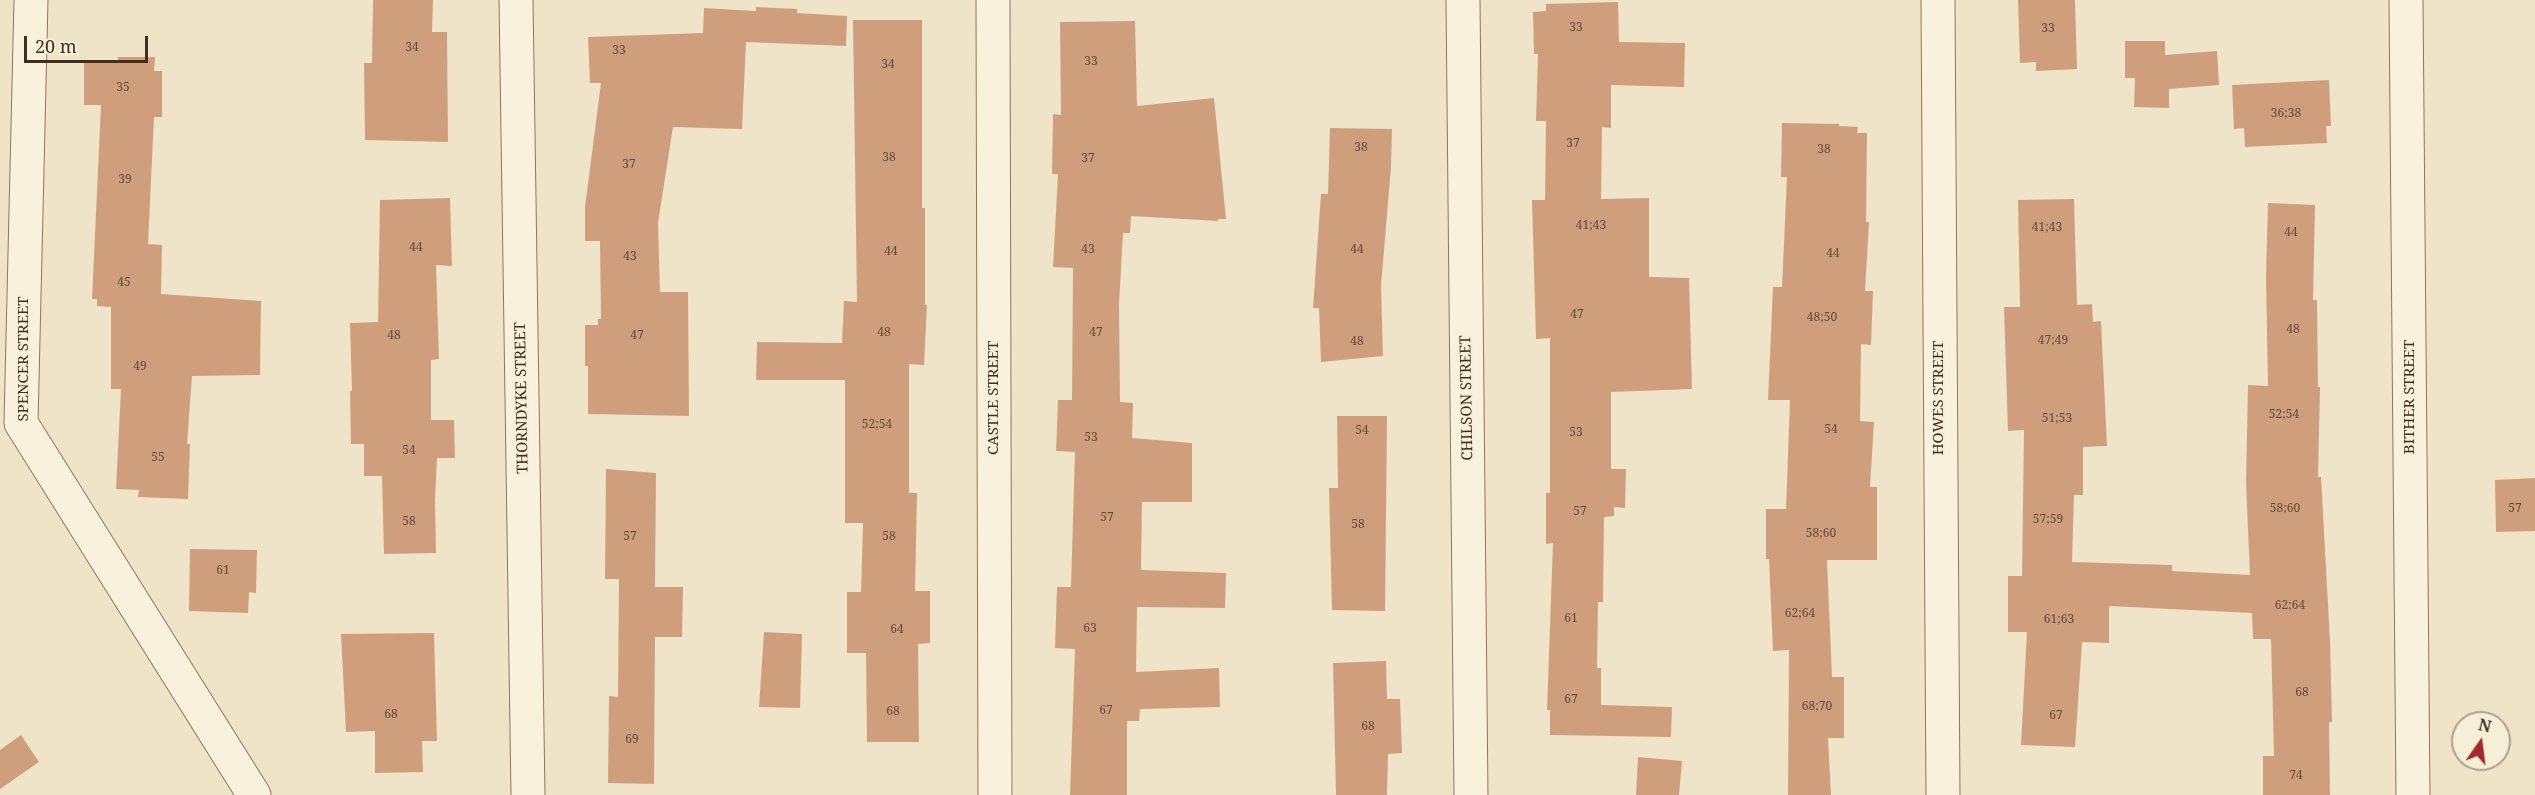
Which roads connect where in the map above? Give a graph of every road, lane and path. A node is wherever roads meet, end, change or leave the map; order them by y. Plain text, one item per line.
1 (31, 0) edge
2 (516, 0) edge
3 (993, 0) edge
4 (1463, 0) edge
5 (1938, 0) edge
6 (2406, 0) edge
7 (254, 795) edge
8 (528, 795) edge
9 (995, 795) edge
10 (1471, 795) edge
11 (1942, 795) edge
12 (2413, 795) edge

1 - 7 street, SPENCER STREET
2 - 8 street, THORNDYKE STREET
3 - 9 street, CASTLE STREET
4 - 10 street, CHILSON STREET
5 - 11 street, HOWES STREET
6 - 12 street, BITHER STREET

